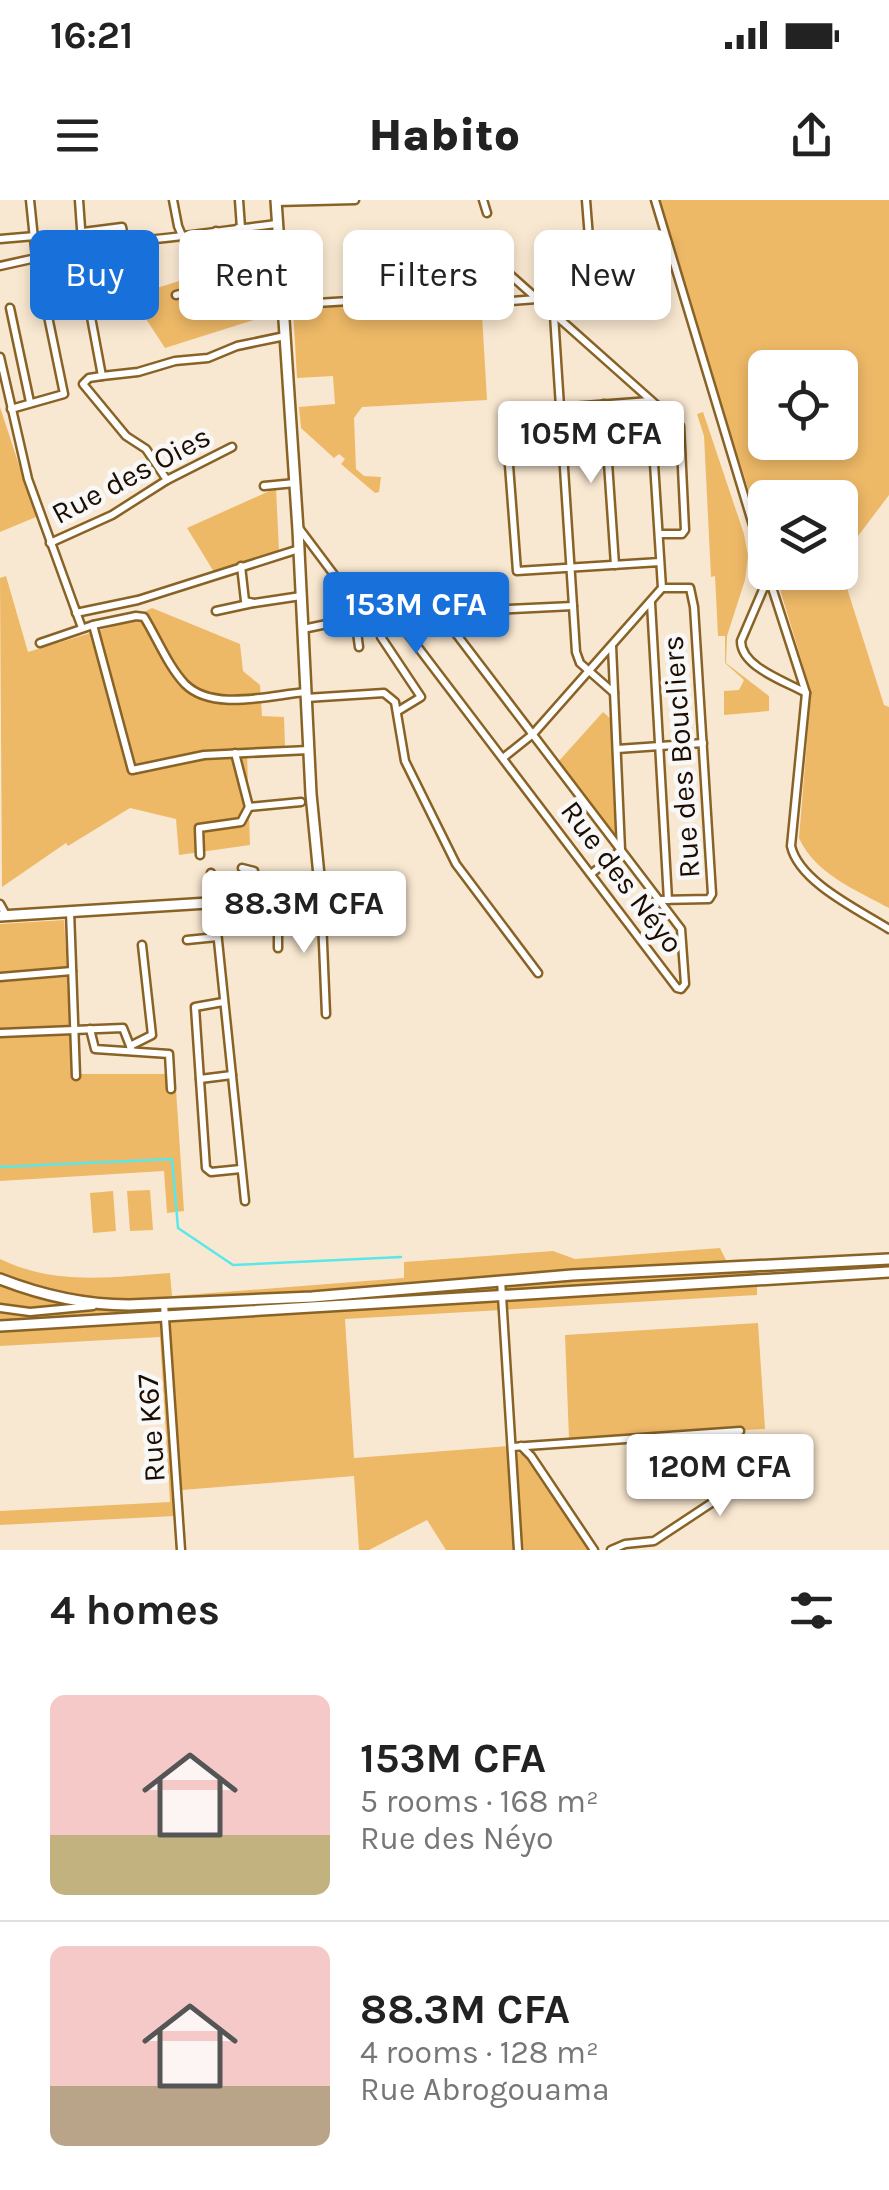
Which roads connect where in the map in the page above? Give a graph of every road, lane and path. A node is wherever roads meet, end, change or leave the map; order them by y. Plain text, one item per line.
1 (30, 200) edge
2 (80, 200) edge
3 (174, 200) edge
4 (239, 200) edge
5 (354, 200) edge
6 (484, 200) edge
7 (586, 200) edge
8 (656, 200) edge
9 (276, 201) edge
10 (487, 212) dead end
11 (277, 224) junction
12 (239, 228) junction
13 (33, 230) edge
14 (83, 230) edge
15 (99, 230) edge
16 (123, 230) edge
17 (180, 230) edge
18 (224, 230) edge
19 (277, 230) edge
20 (588, 230) edge
21 (30, 236) edge
22 (0, 239) edge
23 (30, 259) edge
24 (0, 266) edge
25 (514, 279) edge
26 (179, 294) edge
27 (176, 295) dead end
28 (534, 297) edge
29 (10, 308) dead end
30 (49, 320) edge
31 (91, 320) edge
32 (284, 320) edge
33 (554, 320) edge
34 (561, 320) edge
35 (285, 336) junction
36 (0, 357) edge
37 (102, 376) junction
38 (650, 401) junction
39 (30, 402) junction
40 (604, 404) junction
41 (560, 407) junction
42 (11, 409) junction
43 (232, 447) dead end
44 (167, 480) junction
45 (295, 482) junction
46 (264, 486) dead end
47 (748, 508) edge
48 (298, 527) junction
49 (659, 534) junction
50 (50, 543) junction
51 (299, 549) junction
52 (660, 562) junction
53 (614, 565) junction
54 (240, 566) junction
55 (571, 567) junction
56 (662, 588) junction
57 (762, 590) edge
58 (773, 590) edge
59 (301, 596) junction
60 (254, 603) junction
61 (651, 604) junction
62 (574, 606) junction
63 (216, 611) dead end
64 (76, 613) junction
65 (441, 614) junction
66 (365, 616) junction
67 (395, 616) junction
68 (354, 618) junction
69 (93, 625) junction
70 (82, 628) junction
71 (303, 628) junction
72 (381, 636) dead end
73 (40, 643) dead end
74 (612, 646) junction
75 (359, 647) dead end
76 (590, 672) junction
77 (614, 693) junction
78 (806, 693) junction
79 (306, 695) junction
80 (398, 711) junction
81 (533, 734) junction
82 (703, 743) junction
83 (660, 746) junction
84 (309, 750) junction
85 (617, 750) junction
86 (235, 753) junction
87 (503, 758) junction
88 (300, 802) dead end
89 (249, 807) junction
90 (621, 850) junction
91 (200, 855) dead end
92 (242, 868) dead end
93 (211, 873) dead end
94 (591, 874) junction
95 (321, 896) junction
96 (278, 898) junction
97 (255, 900) junction
98 (659, 900) junction
99 (668, 900) junction
100 (213, 902) junction
101 (0, 904) edge
102 (70, 911) junction
103 (3, 915) edge
104 (889, 930) edge
105 (217, 937) junction
106 (187, 940) dead end
107 (142, 945) dead end
108 (278, 948) dead end
109 (684, 962) junction
110 (72, 971) junction
111 (538, 973) dead end
112 (667, 974) junction
113 (0, 977) edge
114 (224, 1002) junction
115 (326, 1014) dead end
116 (74, 1029) junction
117 (90, 1029) junction
118 (0, 1034) edge
119 (131, 1048) junction
120 (232, 1075) junction
121 (76, 1076) dead end
122 (200, 1078) junction
123 (172, 1089) dead end
124 (242, 1168) junction
125 (246, 1201) dead end
126 (889, 1259) edge
127 (889, 1272) edge
128 (588, 1274) junction
129 (0, 1279) edge
130 (501, 1280) junction
131 (588, 1289) junction
132 (503, 1294) junction
133 (164, 1304) junction
134 (104, 1305) junction
135 (128, 1305) junction
136 (0, 1308) edge
137 (165, 1316) junction
138 (128, 1318) junction
139 (0, 1326) edge
140 (740, 1431) dead end
141 (673, 1436) junction
142 (517, 1447) junction
143 (180, 1550) edge
144 (518, 1550) edge
145 (594, 1550) edge
146 (611, 1550) edge

1 - 13 street
2 - 14 street
3 - 17 street
4 - 12 street
5 - 9 street
6 - 10 street
7 - 20 street
8 - 47 street
9 - 11 main road
11 - 12 street
11 - 19 main road
12 - 18 street
15 - 16 street
21 - 22 street
23 - 24 street
25 - 28 street
26 - 27 street
29 - 39 street
30 - 39 street
31 - 37 street
32 - 35 main road
33 - 41 street
34 - 38 street
35 - 37 street
35 - 45 main road
36 - 42 street
37 - 44 street
38 - 40 street
38 - 49 street
38 - 49 street
39 - 42 street
40 - 41 street
40 - 53 street
41 - 55 street
41 - 55 street
42 - 50 street
43 - 44 street, Rue des Oies
44 - 50 street, Rue des Oies
45 - 46 street
45 - 48 main road
48 - 51 main road
48 - 66 street
49 - 52 street
50 - 64 street
51 - 54 street
51 - 59 main road
52 - 53 street
52 - 56 street
53 - 55 street
54 - 60 street
54 - 64 street
55 - 62 street
56 - 61 street
56 - 82 street, Rue des Boucliers
57 - 78 street
58 - 78 street
59 - 60 street
59 - 71 main road
60 - 63 street
61 - 74 street
61 - 83 street
62 - 65 street
62 - 76 street
64 - 70 street
65 - 67 street
65 - 81 street, Rue des Néyo
66 - 67 street
66 - 68 street
67 - 87 street, Rue des Néyo
68 - 71 street
68 - 75 street
69 - 70 street
69 - 79 street
69 - 86 street
70 - 73 street
71 - 79 main road
72 - 80 street
74 - 76 street
74 - 77 street
76 - 77 street
76 - 81 street
77 - 85 street
78 - 104 street
79 - 80 street
79 - 84 main road
80 - 111 street
81 - 87 street
81 - 90 street, Rue des Néyo
82 - 83 street
82 - 99 street, Rue des Boucliers
83 - 85 street
83 - 99 street
84 - 86 street
84 - 95 main road
85 - 90 street
86 - 89 street
87 - 94 street, Rue des Néyo
88 - 89 street
89 - 91 street
90 - 94 street
90 - 98 street, Rue des Néyo
92 - 97 street
93 - 100 street
94 - 112 street, Rue des Néyo
95 - 96 main road
95 - 115 street
96 - 97 main road
96 - 108 street
97 - 100 main road
98 - 99 street, Rue des Boucliers
98 - 109 street, Rue des Néyo
100 - 102 main road
100 - 105 street
101 - 103 street
102 - 103 main road
102 - 110 street
105 - 106 street
105 - 114 street
107 - 119 street
109 - 112 street
109 - 112 street, Rue des Néyo
110 - 113 street
110 - 116 street
114 - 120 street
114 - 122 street
116 - 117 street
116 - 118 street
116 - 121 street
117 - 119 street
117 - 119 street
119 - 123 street
120 - 122 street
120 - 124 street
122 - 124 street
124 - 125 street
126 - 128 main road
127 - 131 main road
128 - 130 main road
128 - 131 main road
129 - 134 main road
130 - 132 street
130 - 133 main road
131 - 132 main road
132 - 137 main road
132 - 142 street
133 - 135 main road
133 - 137 street, Rue K67
134 - 135 main road
134 - 136 street
135 - 138 main road
137 - 138 main road
137 - 143 street, Rue K67
138 - 139 main road
140 - 141 street
141 - 142 street
141 - 146 street
142 - 144 street
142 - 145 street

